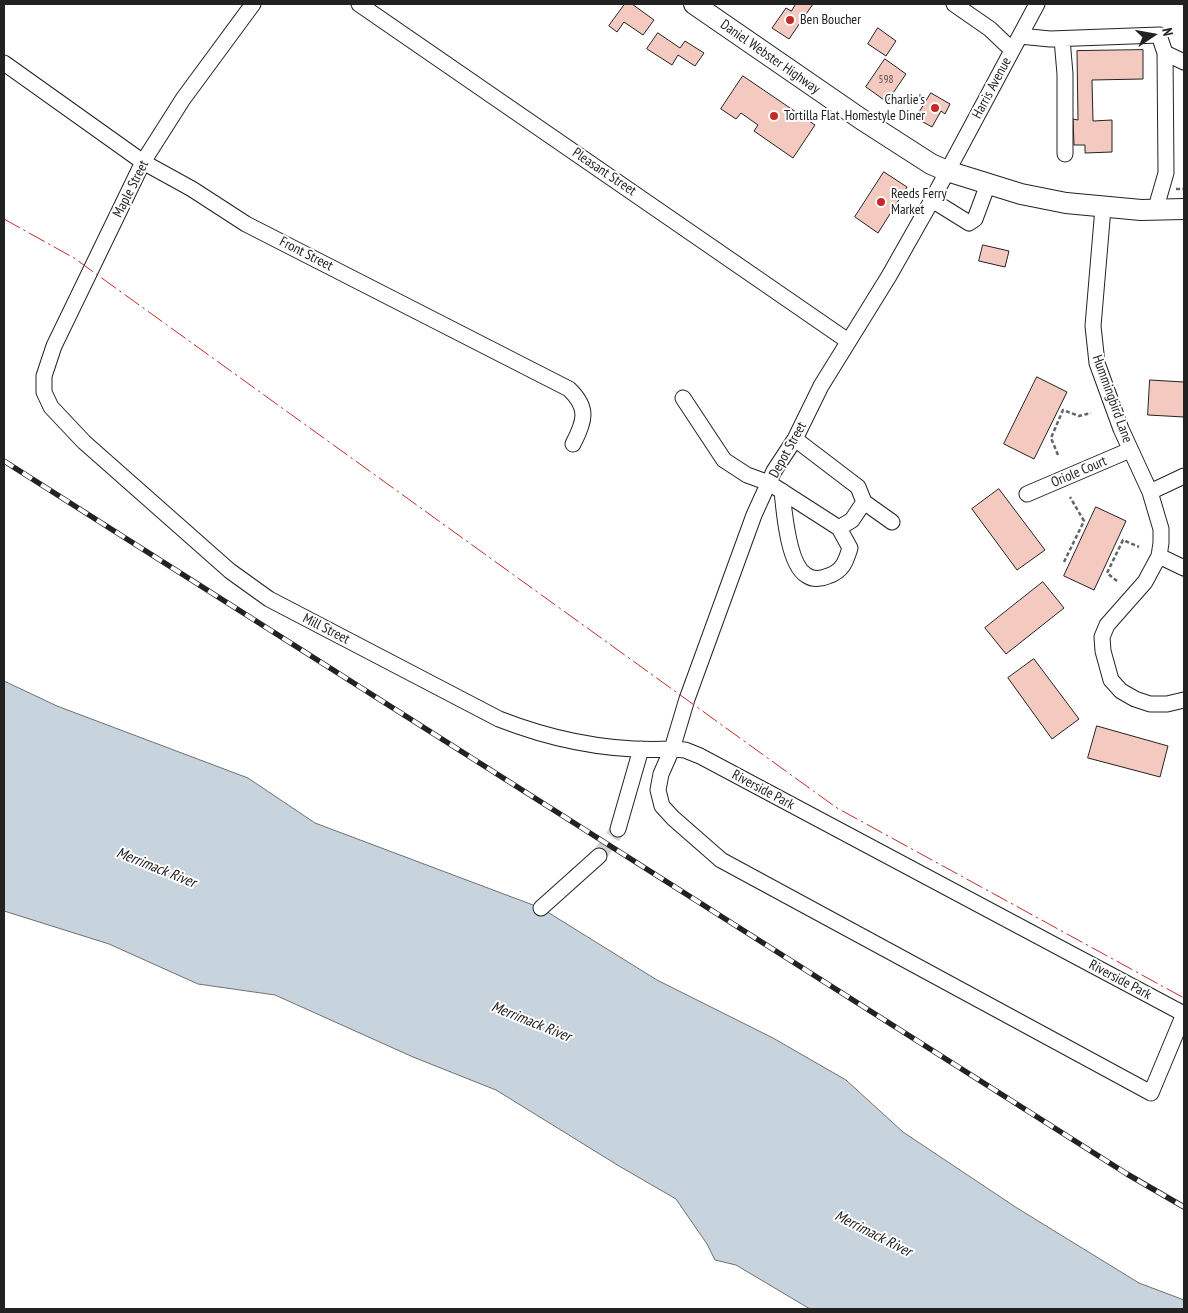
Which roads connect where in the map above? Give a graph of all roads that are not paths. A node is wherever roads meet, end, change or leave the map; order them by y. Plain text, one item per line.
1 (253, 4) edge
2 (360, 4) edge
3 (694, 4) edge
4 (954, 4) edge
5 (1037, 4) edge
6 (1020, 36) junction
7 (1062, 39) junction
8 (1012, 50) junction
9 (1165, 53) junction
10 (4, 62) edge
11 (1184, 62) edge
12 (1065, 154) dead end
13 (143, 162) junction
14 (948, 172) junction
15 (988, 184) junction
16 (932, 200) junction
17 (1102, 208) junction
18 (1184, 209) edge
19 (1155, 211) junction
20 (848, 342) junction
21 (44, 392) joint
22 (683, 398) dead end
23 (795, 439) junction
24 (573, 444) dead end
25 (1130, 450) junction
26 (1184, 476) edge
27 (776, 487) junction
28 (1150, 492) junction
29 (1027, 494) dead end
30 (864, 502) junction
31 (892, 522) dead end
32 (839, 528) junction
33 (1159, 556) junction
34 (1184, 568) edge
35 (1184, 700) edge
36 (641, 749) junction
37 (672, 749) junction
38 (618, 829) tunnel mouth
39 (599, 856) tunnel mouth
40 (542, 908) dead end

1 - 13 street, Maple Street
2 - 20 street, Pleasant Street
3 - 14 main road, Daniel Webster Highway
4 - 8 street
5 - 6 street, Harris Avenue
6 - 7 street
6 - 8 street, Harris Avenue
7 - 9 street
7 - 12 street
8 - 14 street, Harris Avenue
9 - 11 street
9 - 19 street
10 - 13 street, Front Street
13 - 21 street, Maple Street
13 - 24 street, Front Street
14 - 15 main road, Daniel Webster Highway
14 - 16 street, Depot Street
15 - 16 street
15 - 17 main road, Daniel Webster Highway
16 - 20 street, Depot Street
17 - 19 main road, Daniel Webster Highway
17 - 25 street, Hummingbird Lane
18 - 19 main road, Daniel Webster Highway
20 - 23 street, Depot Street
21 - 36 street, Mill Street
22 - 27 street
23 - 27 street, Depot Street
23 - 30 street
25 - 28 street, Hummingbird Lane
25 - 29 street, Oriole Court
26 - 28 street
27 - 32 street
27 - 32 street
27 - 37 street, Depot Street
28 - 33 street, Hummingbird Lane
30 - 31 street
30 - 32 street
33 - 34 street
33 - 35 street, Hummingbird Lane
36 - 37 street, Mill Street
36 - 38 street
37 - 37 street, Riverside Park
39 - 40 street

